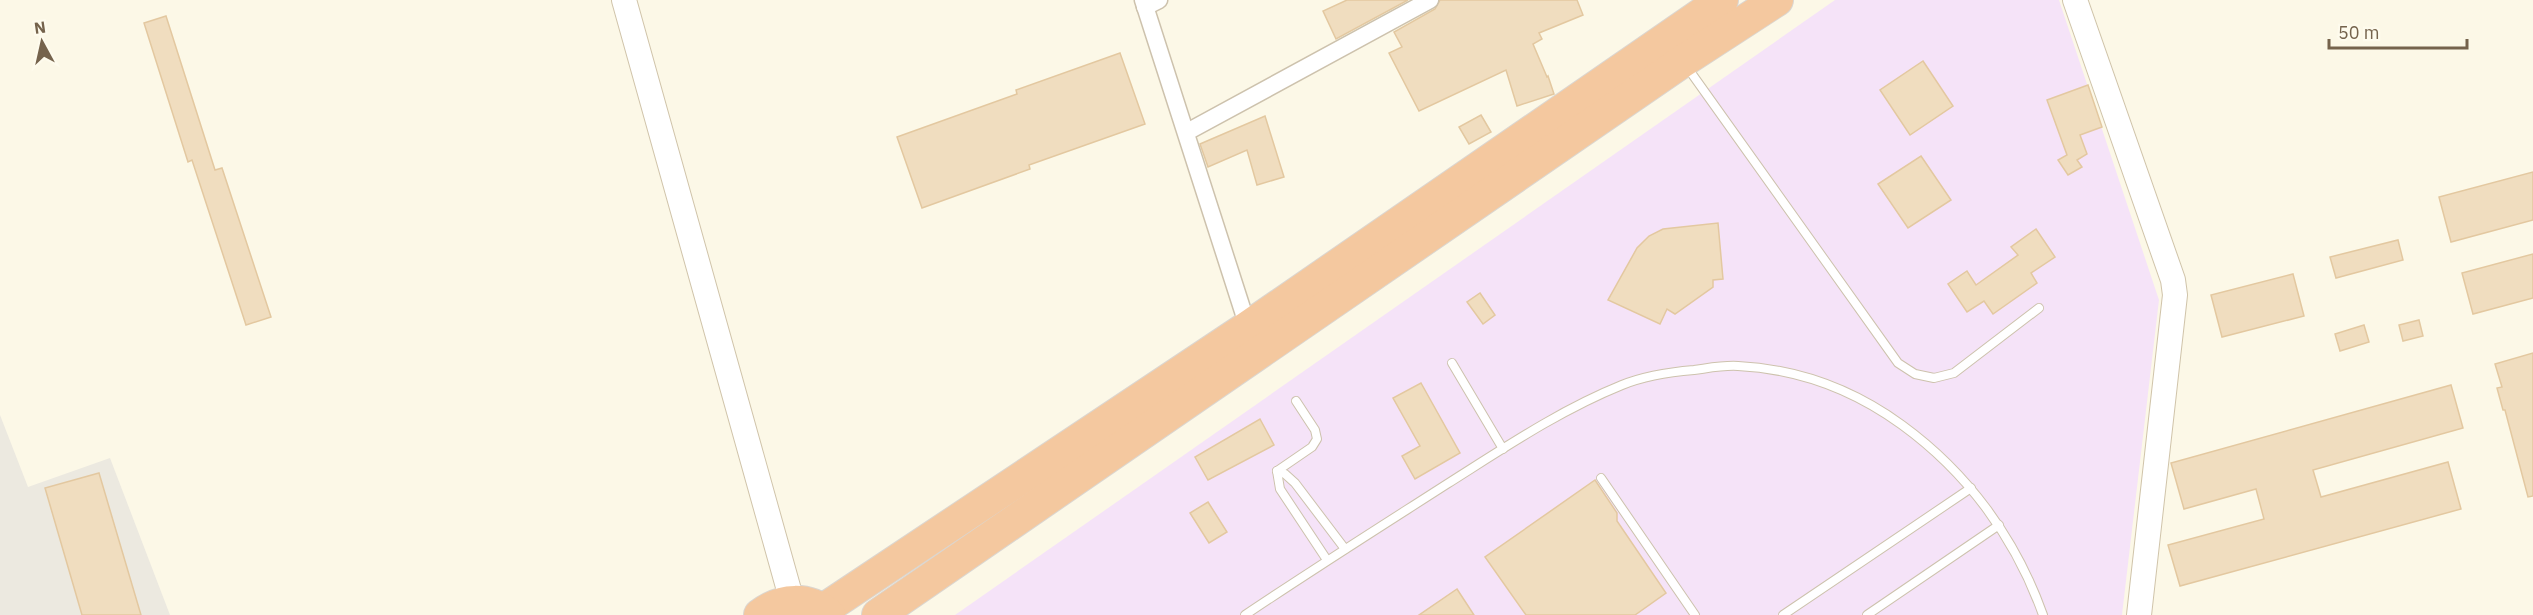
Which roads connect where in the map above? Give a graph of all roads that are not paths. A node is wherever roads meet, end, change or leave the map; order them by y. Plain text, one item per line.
1 (624, 0) edge
2 (1430, 0) edge
3 (1722, 0) edge
4 (1777, 0) edge
5 (2075, 0) edge
6 (1149, 2) edge
7 (1683, 62) junction
8 (1186, 132) junction
9 (2039, 308) dead end
10 (1248, 327) junction
11 (1452, 363) dead end
12 (1296, 401) dead end
13 (1503, 449) junction
14 (1277, 471) junction
15 (1601, 478) dead end
16 (1971, 488) junction
17 (1999, 525) junction
18 (1345, 549) junction
19 (1327, 560) junction
20 (792, 601) junction
21 (826, 612) edge
22 (760, 615) edge
23 (878, 615) edge
24 (1245, 615) edge
25 (1695, 615) edge
26 (1783, 615) edge
27 (1867, 615) edge
28 (2043, 615) edge
29 (2139, 615) edge

1 - 20 street
2 - 8 street
3 - 10 highway
4 - 7 highway
5 - 29 street
6 - 8 street
7 - 9 lane
7 - 23 highway
8 - 10 street
10 - 21 highway
11 - 13 lane
12 - 14 lane
13 - 16 lane
13 - 18 lane
14 - 18 lane
14 - 19 lane
15 - 25 lane
16 - 17 lane
16 - 26 lane
17 - 27 lane
17 - 28 lane
18 - 19 lane
19 - 24 lane
20 - 21 highway
20 - 22 highway

